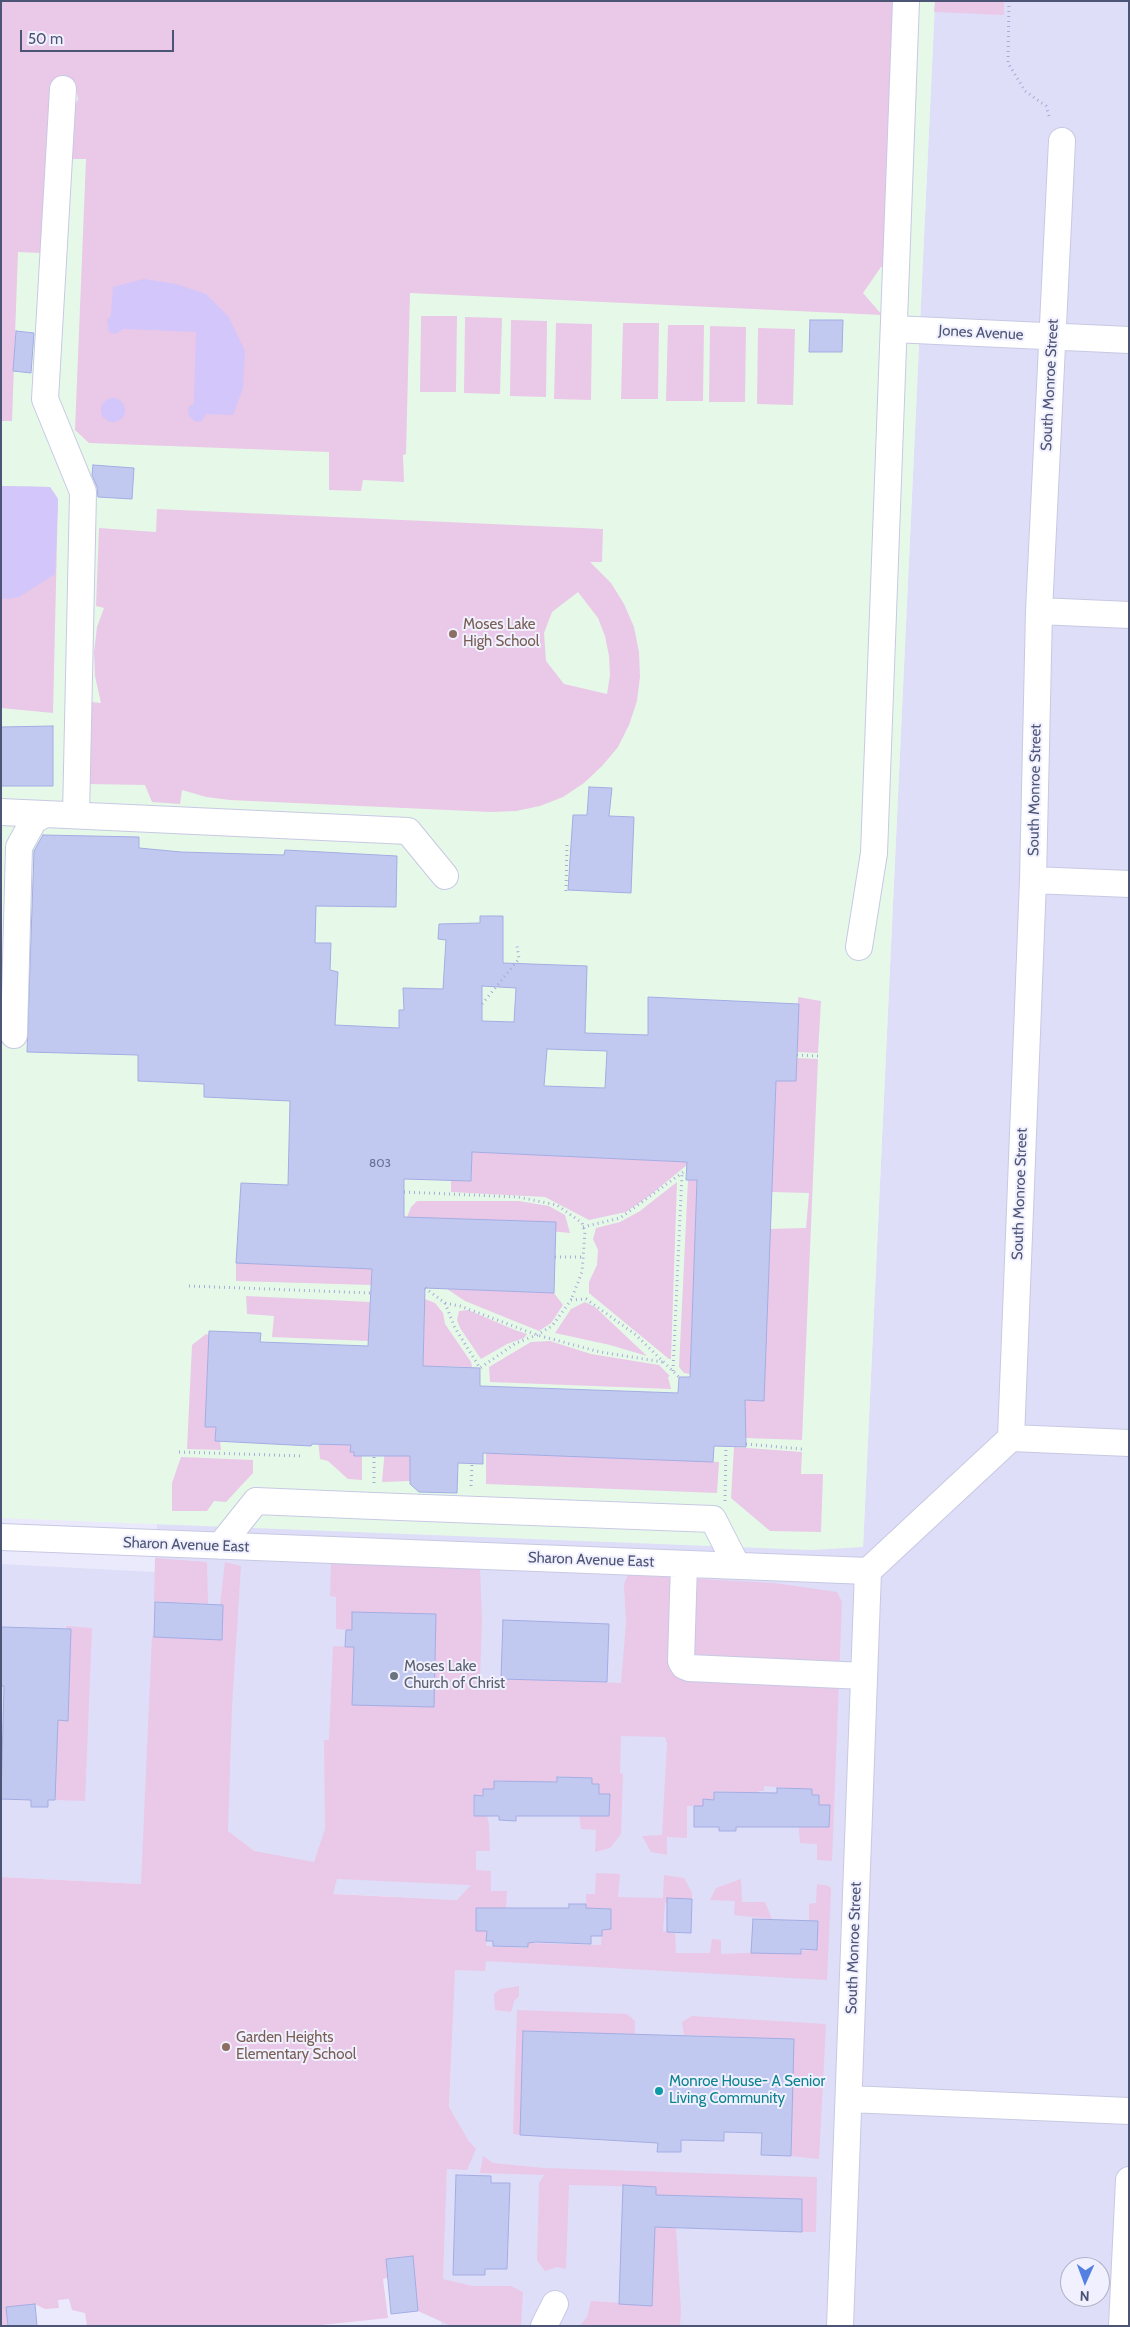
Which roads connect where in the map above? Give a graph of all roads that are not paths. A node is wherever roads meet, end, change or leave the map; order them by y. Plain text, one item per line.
1 (906, 1) edge
2 (63, 89) dead end
3 (1062, 141) dead end
4 (894, 329) junction
5 (1052, 336) junction
6 (1129, 340) edge
7 (1039, 611) junction
8 (1129, 615) edge
9 (1, 812) edge
10 (45, 814) junction
11 (76, 815) junction
12 (444, 876) dead end
13 (1033, 880) junction
14 (1129, 884) edge
15 (858, 947) dead end
16 (14, 1034) dead end
17 (1011, 1438) junction
18 (1129, 1443) edge
19 (1, 1537) edge
20 (220, 1546) junction
21 (684, 1564) junction
22 (737, 1566) junction
23 (868, 1571) junction
24 (864, 1676) junction
25 (849, 2100) junction
26 (1129, 2111) edge
27 (1129, 2180) edge
28 (840, 2326) edge
29 (1122, 2326) edge

1 - 4 street
2 - 11 street
3 - 5 street, South Monroe Street
4 - 5 street, Jones Avenue
4 - 15 street
5 - 6 street, Jones Avenue
5 - 7 street, South Monroe Street
7 - 8 street
7 - 13 street, South Monroe Street
9 - 10 street
10 - 11 street
10 - 16 street
11 - 12 street
13 - 14 street
13 - 17 street, South Monroe Street
17 - 18 street
17 - 23 street
19 - 20 street, Sharon Avenue East
20 - 21 street, Sharon Avenue East
20 - 22 street
21 - 22 street, Sharon Avenue East
21 - 24 street
22 - 23 street, Sharon Avenue East
23 - 24 street, South Monroe Street
24 - 25 street, South Monroe Street
25 - 26 street
25 - 28 street, South Monroe Street
27 - 29 street

